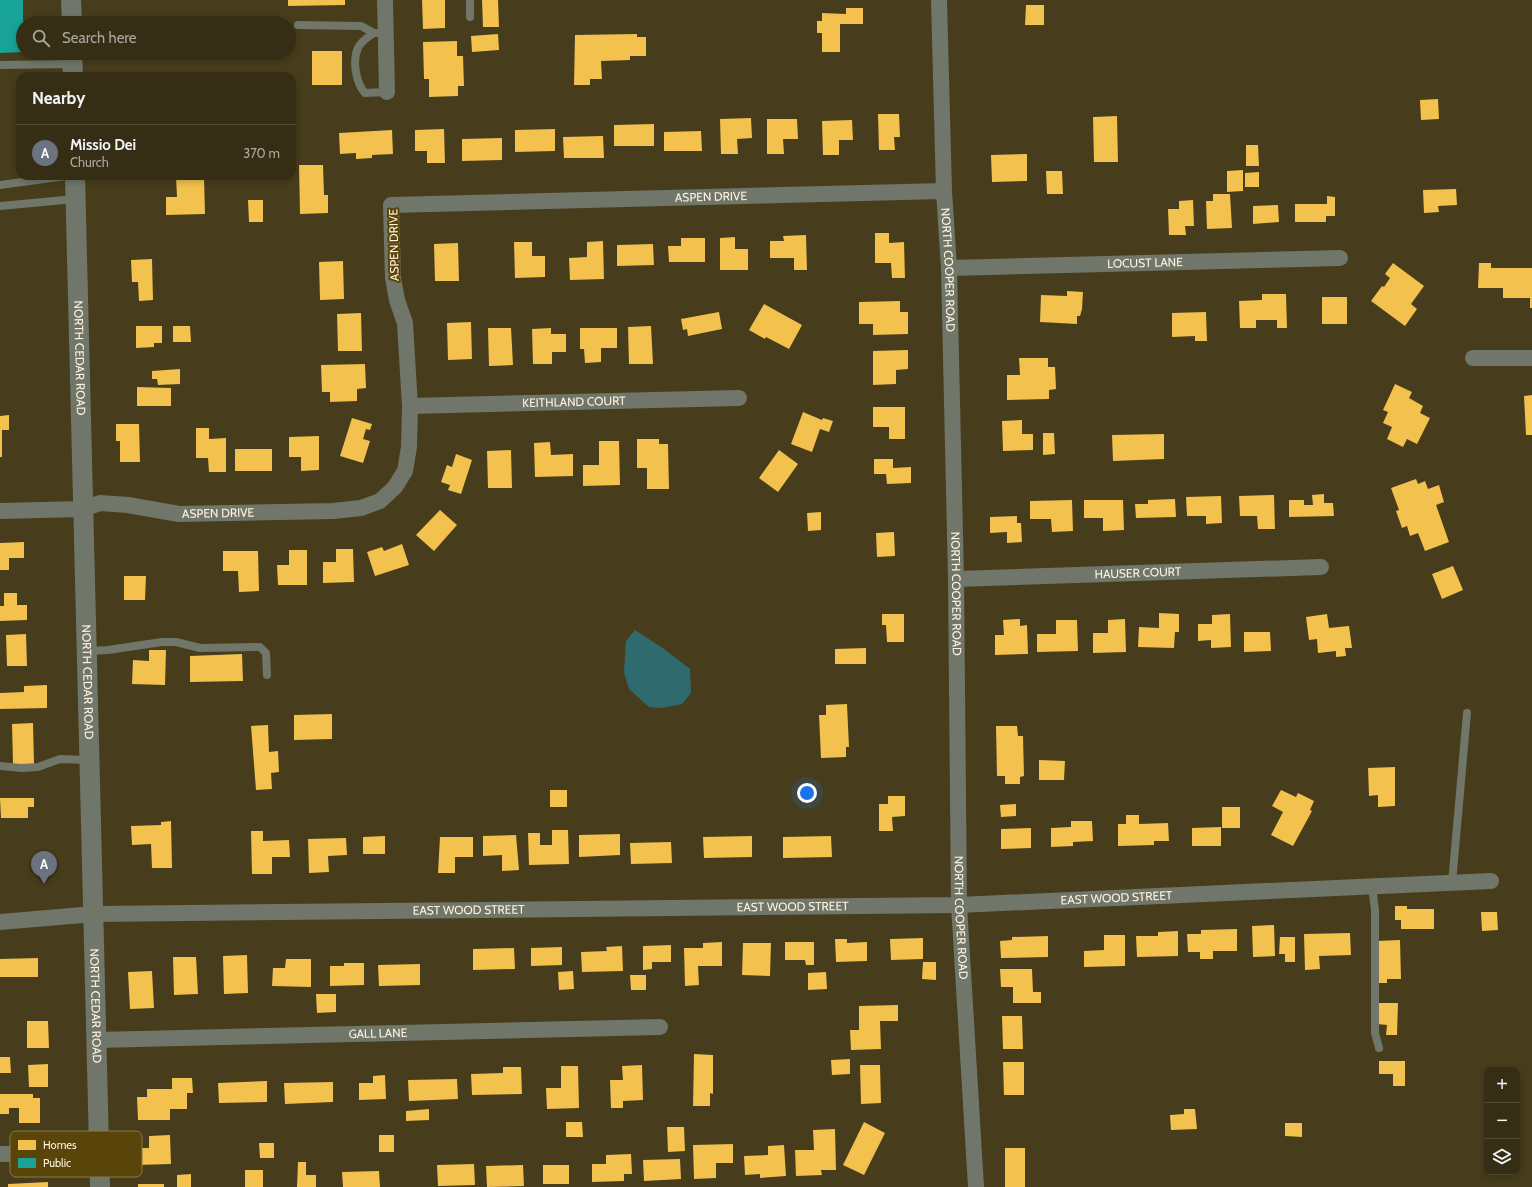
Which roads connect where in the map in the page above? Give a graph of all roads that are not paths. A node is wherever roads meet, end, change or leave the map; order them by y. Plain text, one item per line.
1 (71, 0) edge
2 (385, 0) edge
3 (470, 0) edge
4 (939, 0) edge
5 (72, 16) edge
6 (470, 17) dead end
7 (298, 25) dead end
8 (380, 33) junction
9 (73, 64) edge
10 (0, 65) edge
11 (387, 92) joint
12 (40, 180) edge
13 (75, 180) edge
14 (0, 186) edge
15 (944, 191) junction
16 (76, 199) junction
17 (0, 206) edge
18 (1340, 258) dead end
19 (949, 268) junction
20 (1473, 358) dead end
21 (1532, 358) edge
22 (739, 398) dead end
23 (410, 406) junction
24 (0, 510) edge
25 (83, 510) junction
26 (1321, 567) dead end
27 (956, 579) junction
28 (87, 651) junction
29 (268, 675) dead end
30 (1467, 713) dead end
31 (90, 760) junction
32 (0, 766) edge
33 (1492, 881) dead end
34 (1452, 883) junction
35 (1372, 886) junction
36 (959, 905) junction
37 (94, 914) junction
38 (0, 922) edge
39 (660, 1027) dead end
40 (96, 1040) junction
41 (1379, 1048) dead end
42 (98, 1131) edge
43 (0, 1154) edge
44 (10, 1154) edge
45 (100, 1177) edge
46 (100, 1187) edge
47 (976, 1187) edge

1 - 5 street
2 - 8 street
3 - 6 lane
4 - 15 street, NORTH COOPER ROAD
7 - 8 lane
8 - 11 street
8 - 11 lane
9 - 10 lane
12 - 14 lane
13 - 16 street, NORTH CEDAR ROAD
15 - 19 street, NORTH COOPER ROAD
15 - 23 street, ASPEN DRIVE
16 - 17 lane
16 - 25 street, NORTH CEDAR ROAD
18 - 19 street, LOCUST LANE
19 - 27 street, NORTH COOPER ROAD
20 - 21 street
22 - 23 street, KEITHLAND COURT
23 - 25 street, ASPEN DRIVE
24 - 25 street
25 - 28 street, NORTH CEDAR ROAD
26 - 27 street, HAUSER COURT
27 - 36 street, NORTH COOPER ROAD
28 - 29 lane
28 - 31 street, NORTH CEDAR ROAD
30 - 34 lane
31 - 32 lane
31 - 37 street, NORTH CEDAR ROAD
33 - 34 street, EAST WOOD STREET
34 - 35 street, EAST WOOD STREET
35 - 36 street, EAST WOOD STREET
35 - 41 lane
36 - 37 street, EAST WOOD STREET
36 - 47 street, NORTH COOPER ROAD
37 - 38 street, EAST WOOD STREET
37 - 40 street, NORTH CEDAR ROAD
39 - 40 street, GALL LANE
40 - 42 street, NORTH CEDAR ROAD
43 - 44 street
45 - 46 street, NORTH CEDAR ROAD

